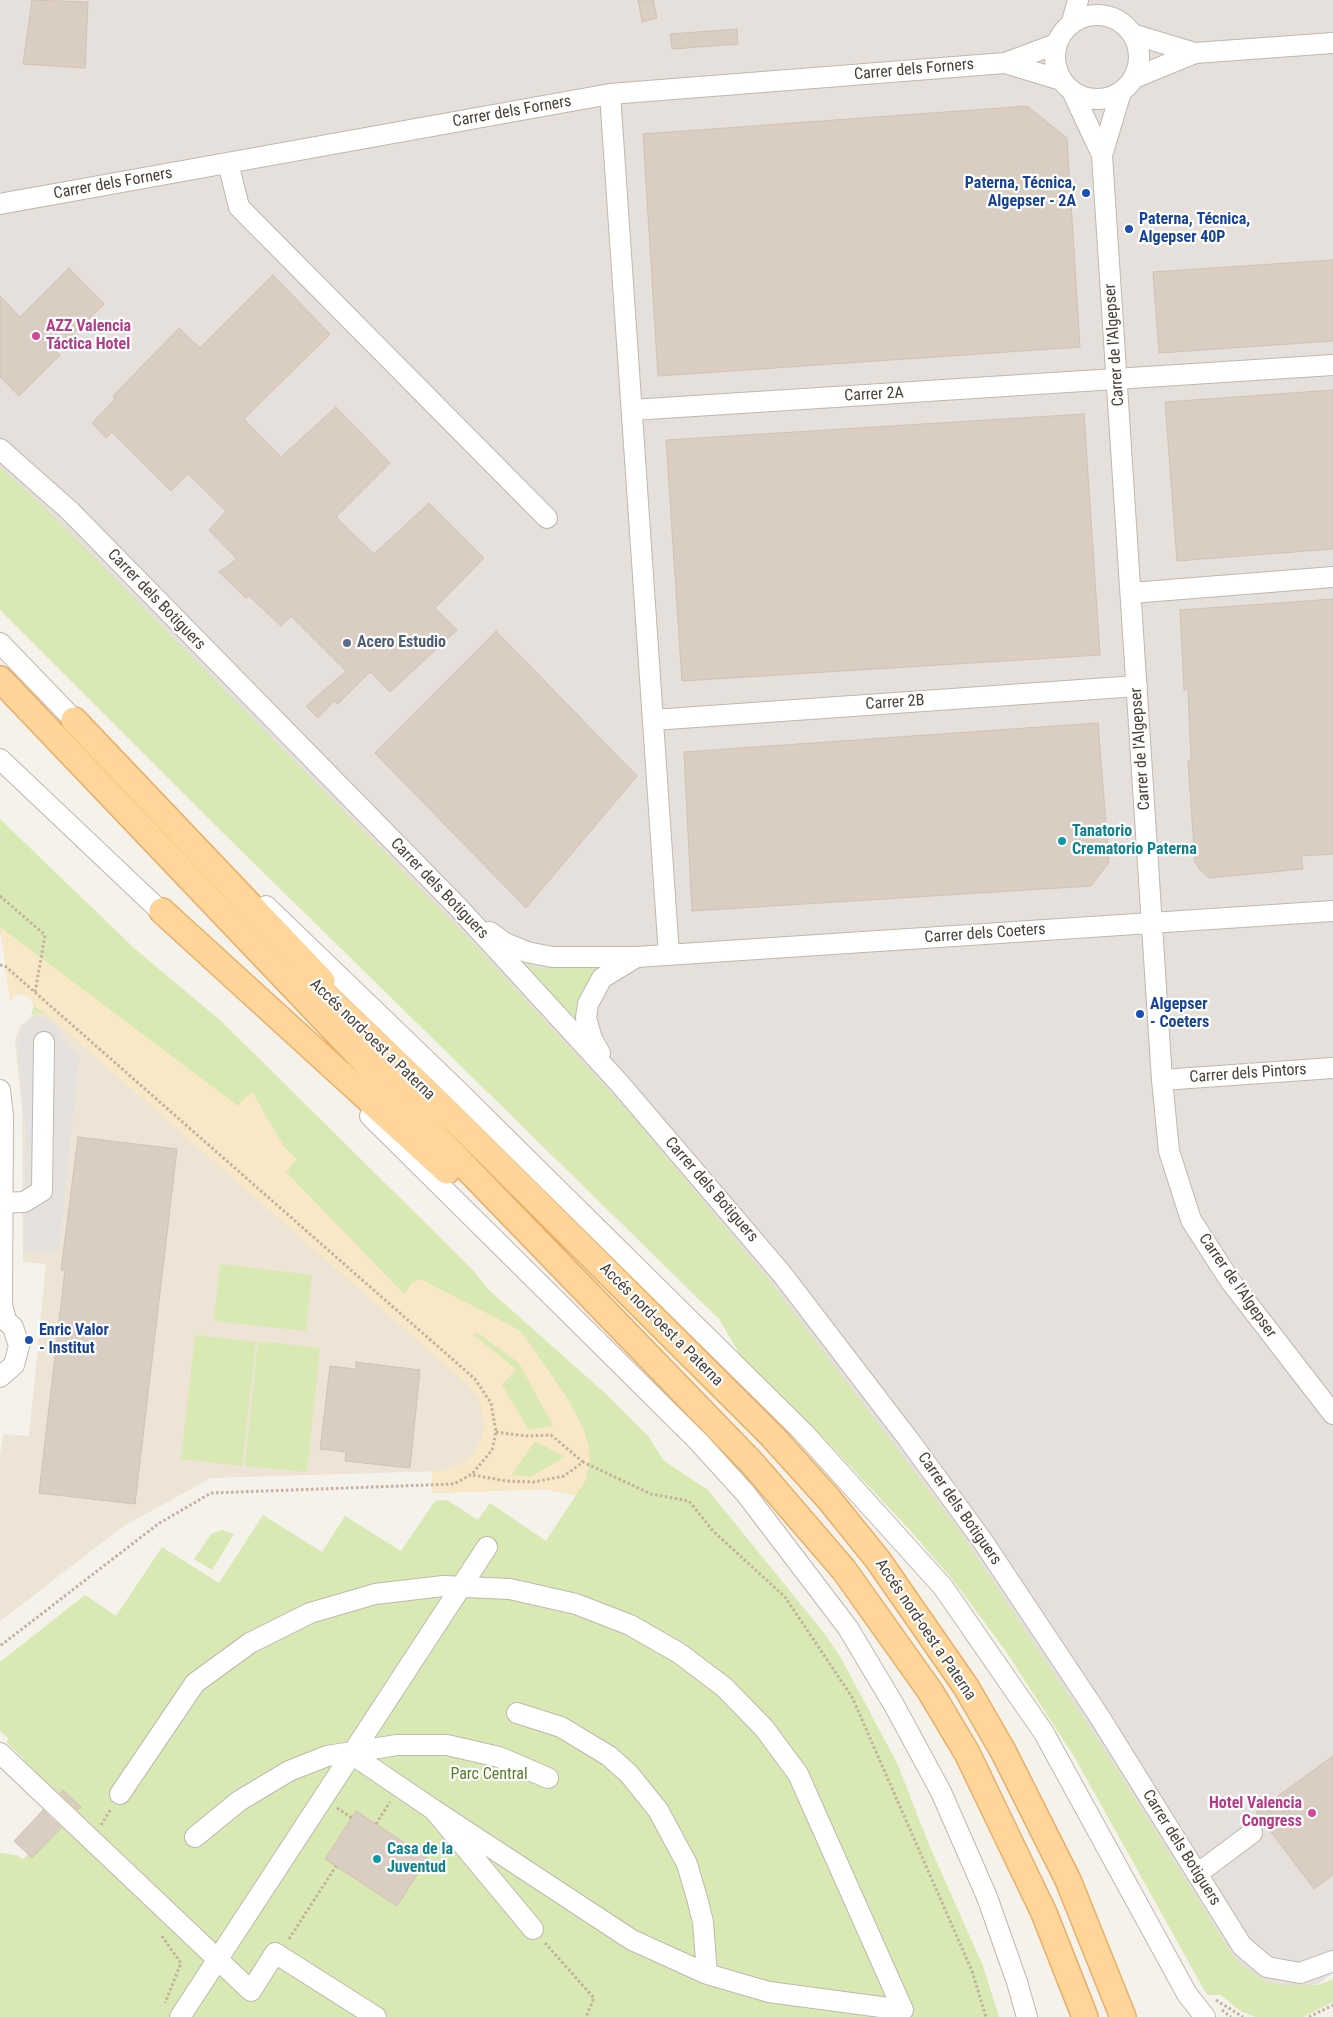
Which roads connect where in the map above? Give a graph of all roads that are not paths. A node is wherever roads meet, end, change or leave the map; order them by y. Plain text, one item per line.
1 (1078, 0) edge
2 (1110, 0) edge
3 (1072, 22) junction
4 (1127, 29) junction
5 (1056, 44) junction
6 (1333, 44) edge
7 (1195, 53) junction
8 (1006, 63) junction
9 (1127, 85) junction
10 (1067, 86) junction
11 (610, 94) junction
12 (1102, 155) junction
13 (228, 163) junction
14 (24, 200) junction
15 (0, 204) edge
16 (0, 212) edge
17 (1333, 365) edge
18 (1117, 381) junction
19 (632, 410) junction
20 (0, 449) edge
21 (548, 518) dead end
22 (1333, 577) edge
23 (1131, 593) junction
24 (0, 643) edge
25 (0, 679) edge
26 (1137, 686) junction
27 (74, 720) junction
28 (653, 720) junction
29 (58, 739) junction
30 (0, 759) edge
31 (457, 906) junction
32 (162, 911) junction
33 (1333, 911) edge
34 (1152, 923) junction
35 (668, 955) junction
36 (636, 957) junction
37 (44, 1042) dead end
38 (1333, 1068) edge
39 (1162, 1080) junction
40 (620, 1084) junction
41 (0, 1090) edge
42 (439, 1104) junction
43 (2, 1202) junction
44 (3, 1318) edge
45 (0, 1377) edge
46 (694, 1405) junction
47 (1333, 1414) edge
48 (487, 1547) dead end
49 (461, 1587) junction
50 (517, 1713) dead end
51 (0, 1753) edge
52 (350, 1753) junction
53 (548, 1778) dead end
54 (120, 1794) road end
55 (434, 1810) junction
56 (1252, 1833) dead end
57 (196, 1837) dead end
58 (1197, 1874) junction
59 (533, 1929) road end
60 (217, 1959) junction
61 (1333, 1962) edge
62 (706, 1974) junction
63 (171, 2012) edge
64 (376, 2017) edge
65 (1027, 2017) edge
66 (1085, 2017) edge
67 (1123, 2017) edge
68 (1205, 2017) edge

1 - 3 street
2 - 4 street
3 - 4 street
3 - 5 street
4 - 7 street
4 - 9 street
5 - 8 street, Carrer dels Forners
5 - 10 street
6 - 7 street
7 - 9 street
8 - 10 street, Carrer dels Forners
8 - 11 street, Carrer dels Forners
9 - 10 street
9 - 12 street
10 - 12 street
11 - 13 street, Carrer dels Forners
11 - 19 street
12 - 18 street, Carrer de l'Algepser
13 - 14 street, Carrer dels Forners
13 - 21 street
14 - 15 street, Carrer dels Forners
14 - 16 street, Carrer dels Forners
17 - 18 street, Carrer 2A
18 - 19 street, Carrer 2A
18 - 23 street, Carrer de l'Algepser
19 - 28 street
20 - 31 street, Carrer dels Botiguers
22 - 23 street
23 - 26 street, Carrer de l'Algepser
24 - 27 street
25 - 29 main road, Accés nord-oest a Paterna
26 - 28 street, Carrer 2B
26 - 34 street, Carrer de l'Algepser
27 - 42 main road
27 - 68 street
28 - 35 street
29 - 42 main road, Accés nord-oest a Paterna
29 - 46 main road, Accés nord-oest a Paterna
30 - 32 street
31 - 36 street, Carrer dels Coeters
31 - 40 street, Carrer dels Botiguers
32 - 46 main road
32 - 65 street
33 - 34 street, Carrer dels Coeters
34 - 35 street, Carrer dels Coeters
34 - 39 street, Carrer de l'Algepser
35 - 36 street, Carrer dels Coeters
36 - 40 street, Carrer dels Coeters
37 - 43 street
38 - 39 street, Carrer dels Pintors
39 - 47 street, Carrer de l'Algepser
40 - 58 street, Carrer dels Botiguers
41 - 43 street
42 - 67 main road, Accés nord-oest a Paterna
43 - 44 street
44 - 45 street
46 - 66 main road, Accés nord-oest a Paterna
48 - 49 street
49 - 52 street
49 - 54 street
49 - 62 street
50 - 62 street
51 - 60 street
52 - 53 street
52 - 55 street
52 - 57 street
52 - 60 street
55 - 59 street
55 - 62 street
56 - 58 street
58 - 61 street, Carrer dels Botiguers
60 - 63 street
60 - 64 street

